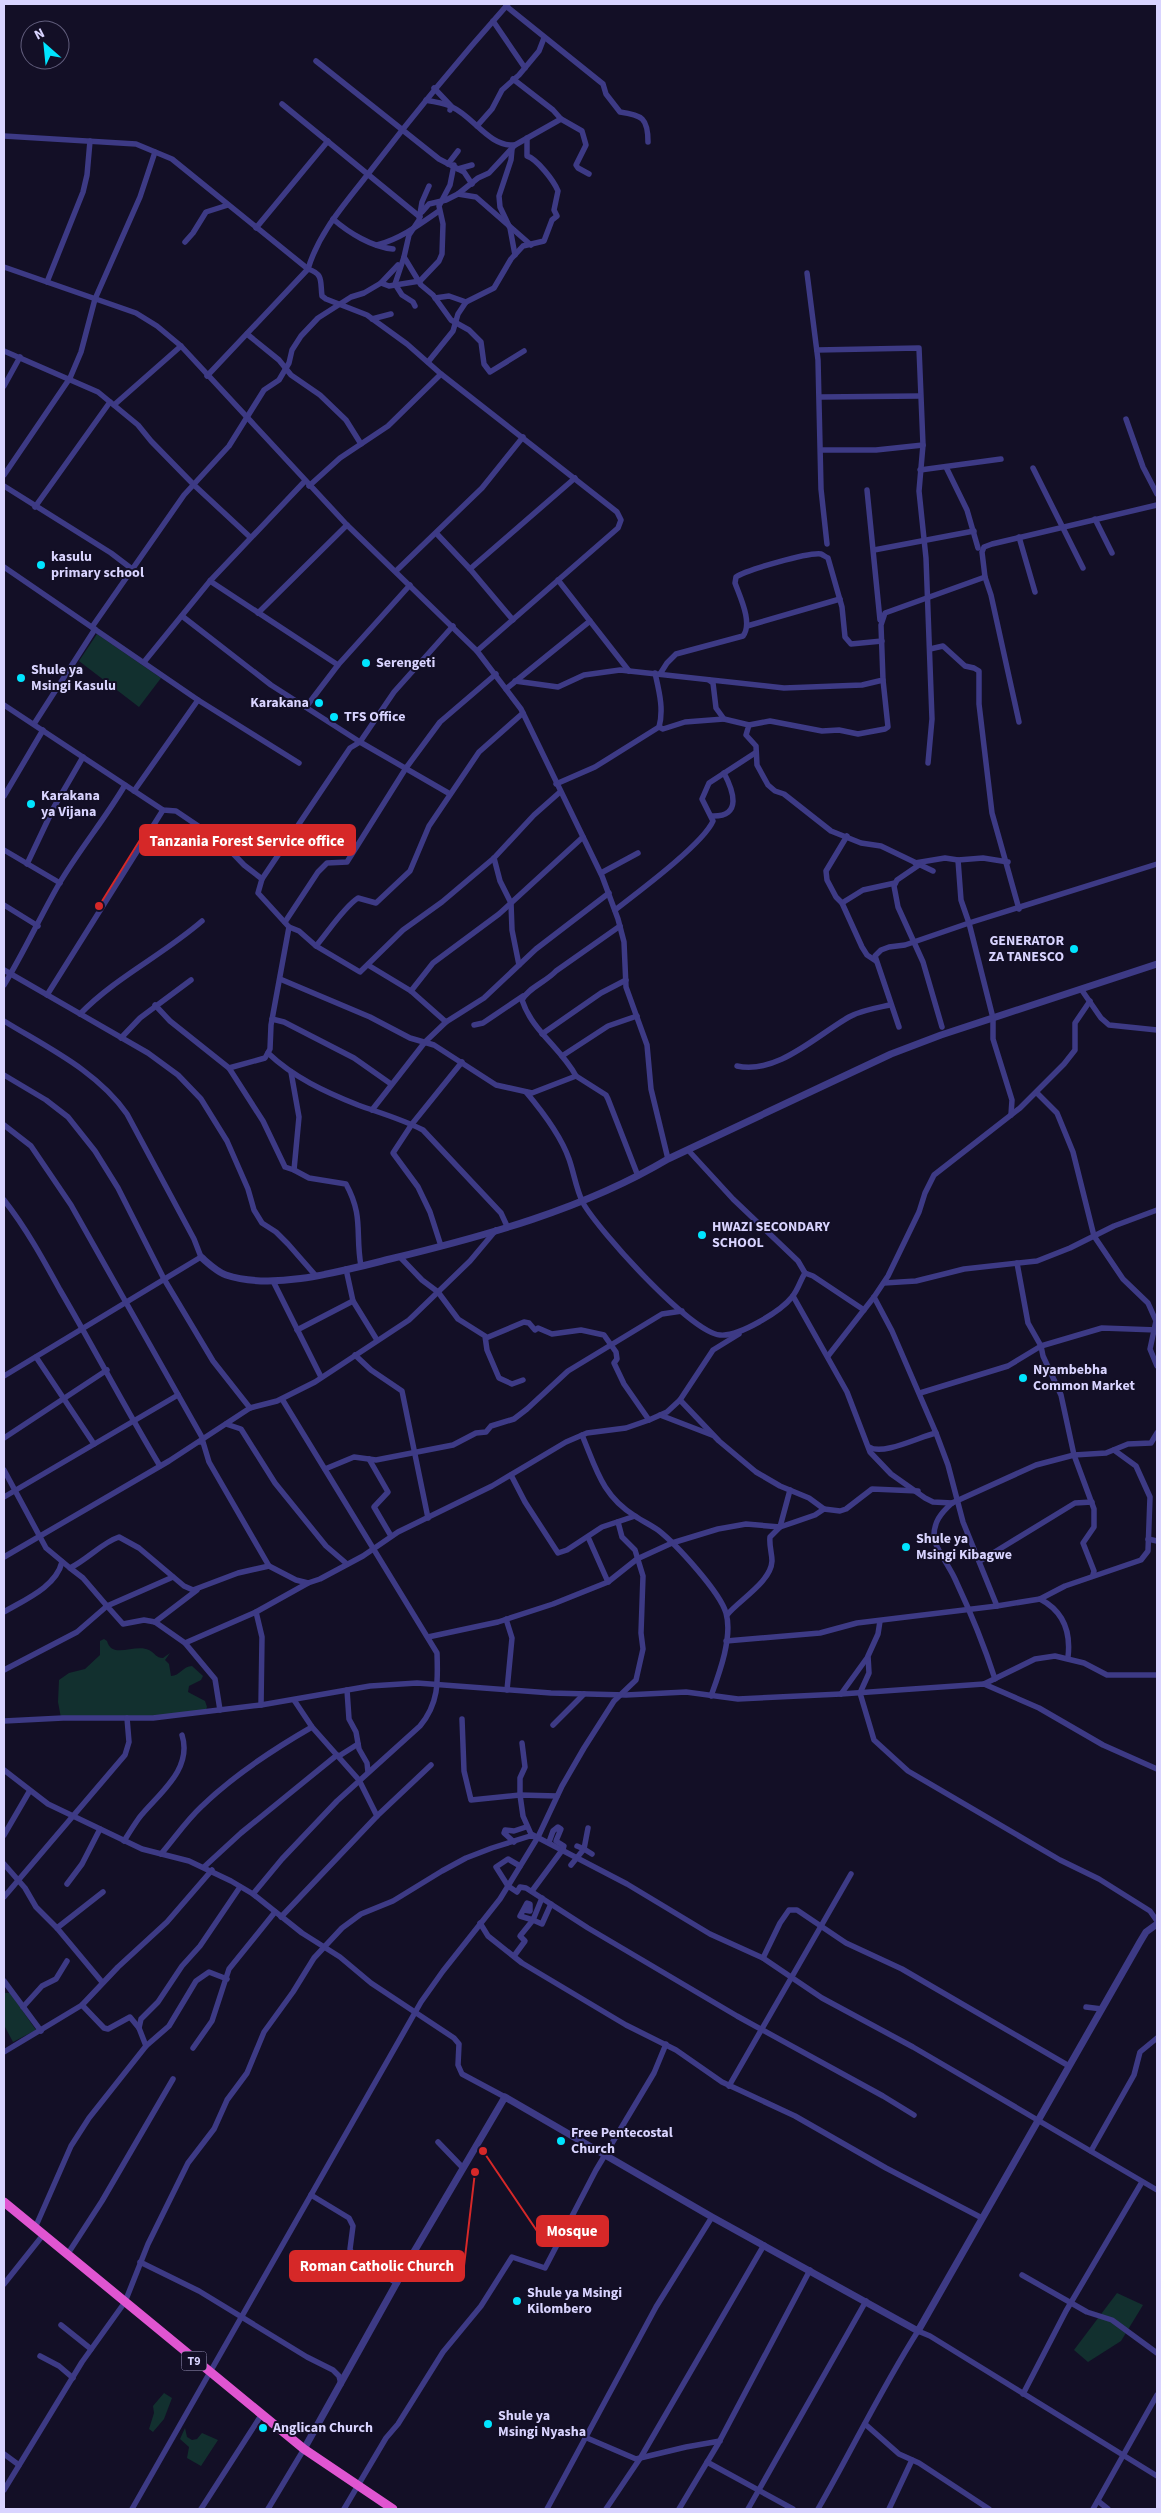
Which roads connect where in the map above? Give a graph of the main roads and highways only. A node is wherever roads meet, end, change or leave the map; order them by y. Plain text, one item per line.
1 (4, 2202) edge
2 (393, 2509) edge

1 - 2 highway, T9

